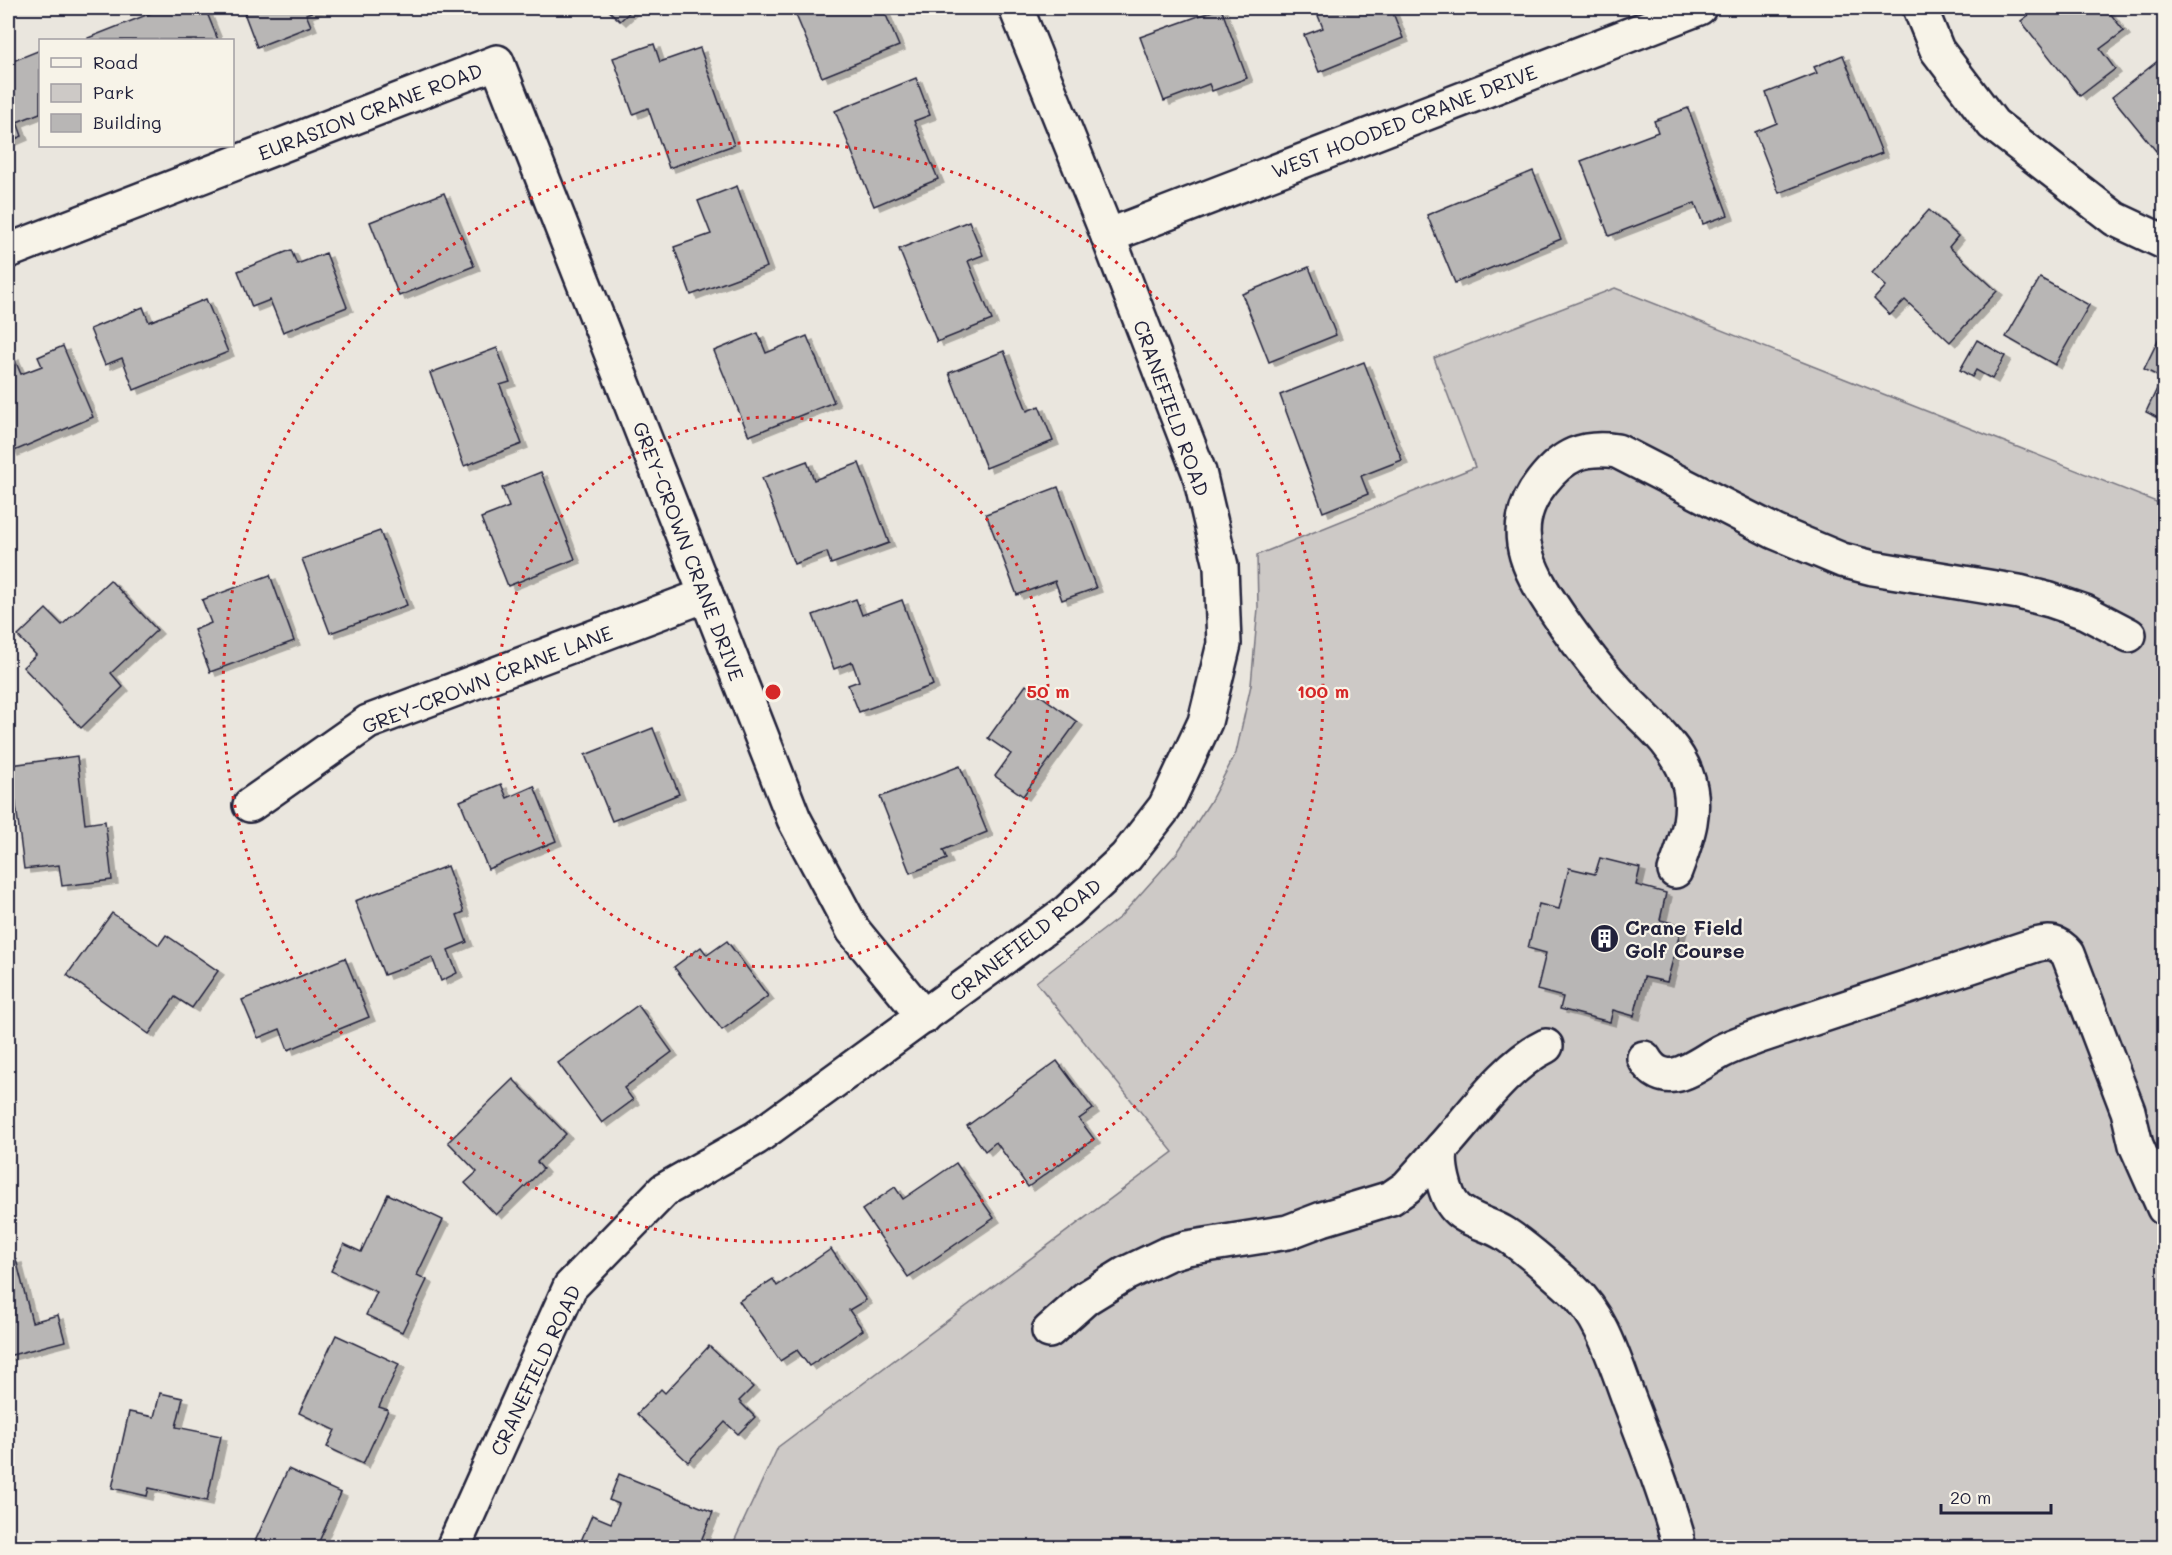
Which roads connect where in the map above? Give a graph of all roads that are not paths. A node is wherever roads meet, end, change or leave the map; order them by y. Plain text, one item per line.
1 (1016, 8) edge
2 (1699, 8) edge
3 (1920, 8) edge
4 (497, 62) joint
5 (1108, 236) junction
6 (2164, 242) edge
7 (8, 251) edge
8 (706, 595) junction
9 (2129, 635) dead end
10 (250, 805) dead end
11 (1675, 871) dead end
12 (924, 1017) junction
13 (1546, 1046) dead end
14 (1644, 1058) dead end
15 (1442, 1148) junction
16 (2164, 1208) edge
17 (1049, 1331) dead end
18 (1677, 1535) dead end
19 (453, 1548) edge

1 - 5 street, CRANEFIELD ROAD
2 - 5 street, WEST HOODED CRANE DRIVE
3 - 6 street
4 - 7 street, EURASION CRANE ROAD
4 - 8 street, GREY-CROWN CRANE DRIVE
5 - 12 street, CRANEFIELD ROAD
8 - 10 street, GREY-CROWN CRANE LANE
8 - 12 street, GREY-CROWN CRANE DRIVE
9 - 11 street
12 - 19 street, CRANEFIELD ROAD
13 - 15 street
14 - 16 street
15 - 17 street
15 - 18 street

